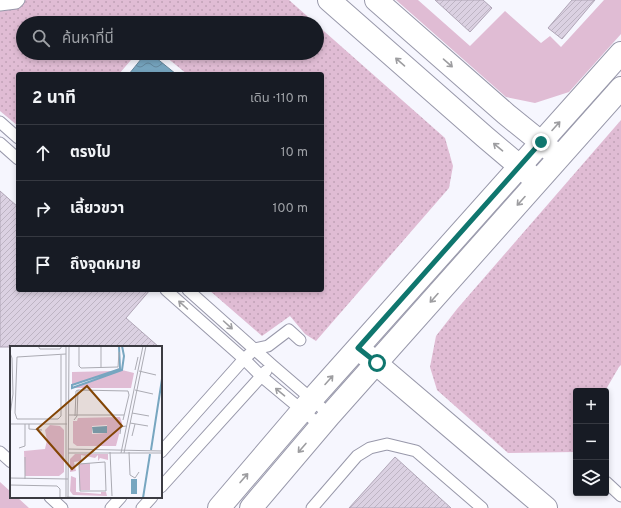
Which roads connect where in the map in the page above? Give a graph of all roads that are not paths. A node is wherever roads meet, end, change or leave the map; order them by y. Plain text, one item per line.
1 (19, 0) edge
2 (329, 0) edge
3 (376, 0) edge
4 (0, 5) edge
5 (621, 53) edge
6 (621, 88) edge
7 (0, 122) edge
8 (16, 136) edge
9 (541, 142) junction
10 (0, 143) edge
11 (16, 157) edge
12 (559, 158) junction
13 (520, 166) junction
14 (538, 182) junction
15 (168, 292) edge
16 (190, 292) edge
17 (300, 340) dead end
18 (358, 348) junction
19 (255, 349) junction
20 (244, 359) junction
21 (377, 363) junction
22 (272, 365) junction
23 (261, 376) junction
24 (307, 405) junction
25 (325, 421) junction
26 (162, 451) edge
27 (0, 452) edge
28 (10, 461) edge
29 (609, 485) edge
30 (162, 486) edge
31 (621, 496) edge
32 (51, 498) edge
33 (120, 498) edge
34 (151, 498) edge
35 (62, 508) edge
36 (111, 508) edge
37 (142, 508) edge
38 (219, 508) edge
39 (251, 508) edge
40 (312, 508) edge
41 (482, 508) edge
42 (546, 508) edge

1 - 4 lane
13 -> 2 street
3 -> 9 street
9 -> 5 street
6 - 12 street
7 - 8 lane
9 - 12 street
9 - 13 street
10 - 11 lane
12 - 14 street
13 - 14 street
13 - 18 street
14 -> 21 street
20 -> 15 lane
16 -> 19 lane
17 - 19 lane
18 - 21 street
24 -> 18 street
19 - 20 lane
19 - 22 lane
20 - 23 lane
20 - 26 lane
21 - 25 street
21 - 42 street
22 - 23 lane
22 - 24 lane
24 -> 23 lane
23 - 30 lane
24 - 25 lane
38 -> 24 street
25 -> 39 street
27 - 28 lane
29 - 31 lane
32 - 35 lane
33 - 36 lane
34 - 37 lane
40 - 41 lane

